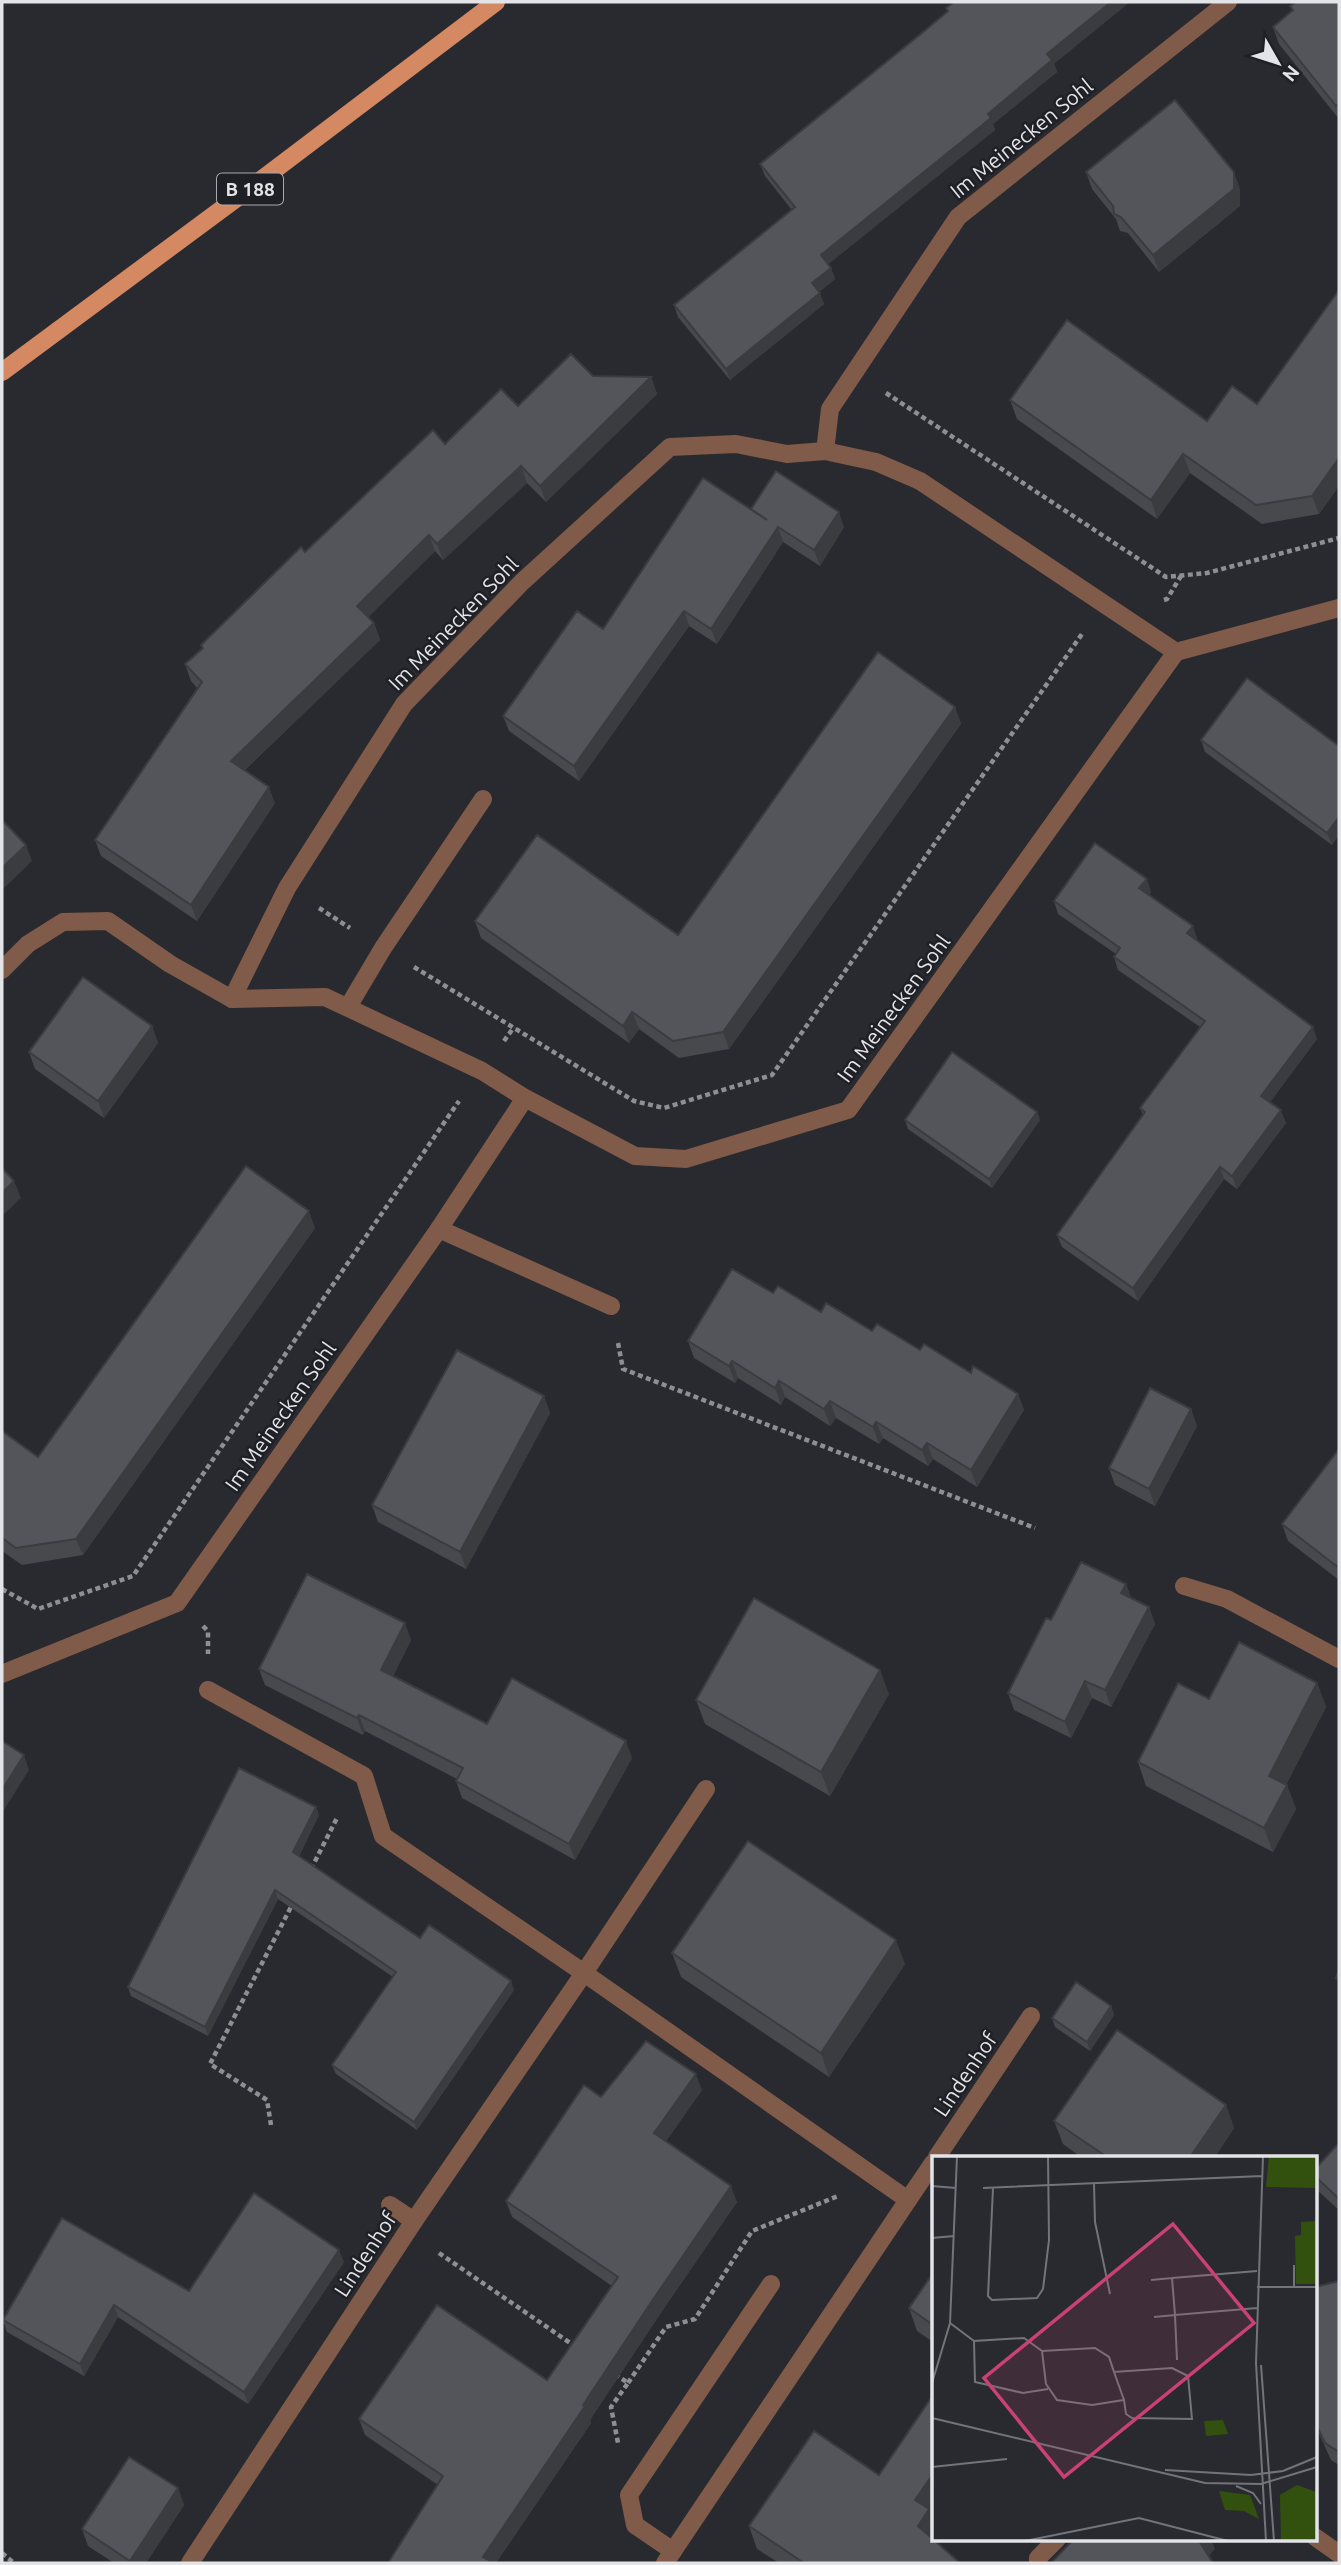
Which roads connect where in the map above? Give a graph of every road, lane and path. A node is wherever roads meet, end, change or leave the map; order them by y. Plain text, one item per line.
1 (496, 2) edge
2 (1228, 2) edge
3 (2, 372) edge
4 (853, 372) junction
5 (825, 451) junction
6 (1339, 538) edge
7 (1181, 576) junction
8 (1110, 608) junction
9 (1339, 608) edge
10 (1176, 652) junction
11 (484, 799) dead end
12 (287, 888) junction
13 (383, 948) junction
14 (2, 970) edge
15 (232, 999) junction
16 (348, 1007) junction
17 (514, 1027) junction
18 (482, 1071) junction
19 (525, 1098) junction
20 (439, 1228) junction
21 (611, 1307) joint
22 (1035, 1528) dead end
23 (1184, 1586) dead end
24 (2, 1589) edge
25 (177, 1604) junction
26 (1339, 1660) edge
27 (2, 1674) edge
28 (208, 1690) joint
29 (360, 1774) junction
30 (706, 1789) dead end
31 (310, 1871) edge
32 (298, 1895) edge
33 (584, 1973) junction
34 (1031, 2016) dead end
35 (271, 2124) dead end
36 (938, 2156) edge
37 (932, 2164) edge
38 (908, 2200) junction
39 (390, 2205) dead end
40 (411, 2226) junction
41 (771, 2284) dead end
42 (584, 2353) edge
43 (606, 2368) edge
44 (629, 2495) junction
45 (1316, 2538) edge
46 (1056, 2540) edge
47 (2, 2553) edge
48 (1339, 2554) edge
49 (669, 2557) edge
50 (14, 2563) edge
51 (190, 2563) edge
52 (1038, 2563) edge

1 - 3 main road, B 188
2 - 4 street, Im Meinecken Sohl
4 - 5 street, Im Meinecken Sohl
4 - 7 path
5 - 8 street, Im Meinecken Sohl
5 - 12 street, Im Meinecken Sohl
6 - 7 path
7 - 8 path
8 - 10 street, Im Meinecken Sohl
8 - 17 path
9 - 10 street
10 - 19 street, Im Meinecken Sohl
11 - 13 street
12 - 13 path
12 - 15 street, Im Meinecken Sohl
13 - 16 street
13 - 17 path
14 - 15 street
15 - 16 street, Im Meinecken Sohl
16 - 18 street, Im Meinecken Sohl
17 - 18 path
18 - 19 street, Im Meinecken Sohl
18 - 24 path
19 - 20 street, Im Meinecken Sohl
20 - 21 street
20 - 25 street, Im Meinecken Sohl
21 - 22 path
23 - 26 street
25 - 27 street
25 - 28 path
28 - 29 street
29 - 31 path
29 - 33 street
30 - 33 street, Lindenhof
32 - 35 path
33 - 38 street
33 - 40 street, Lindenhof
34 - 36 street, Lindenhof
37 - 38 street
38 - 49 street
39 - 40 street
40 - 42 path
40 - 51 street, Lindenhof
41 - 44 street
43 - 44 path
44 - 49 street
45 - 48 street
46 - 52 street
47 - 50 path

